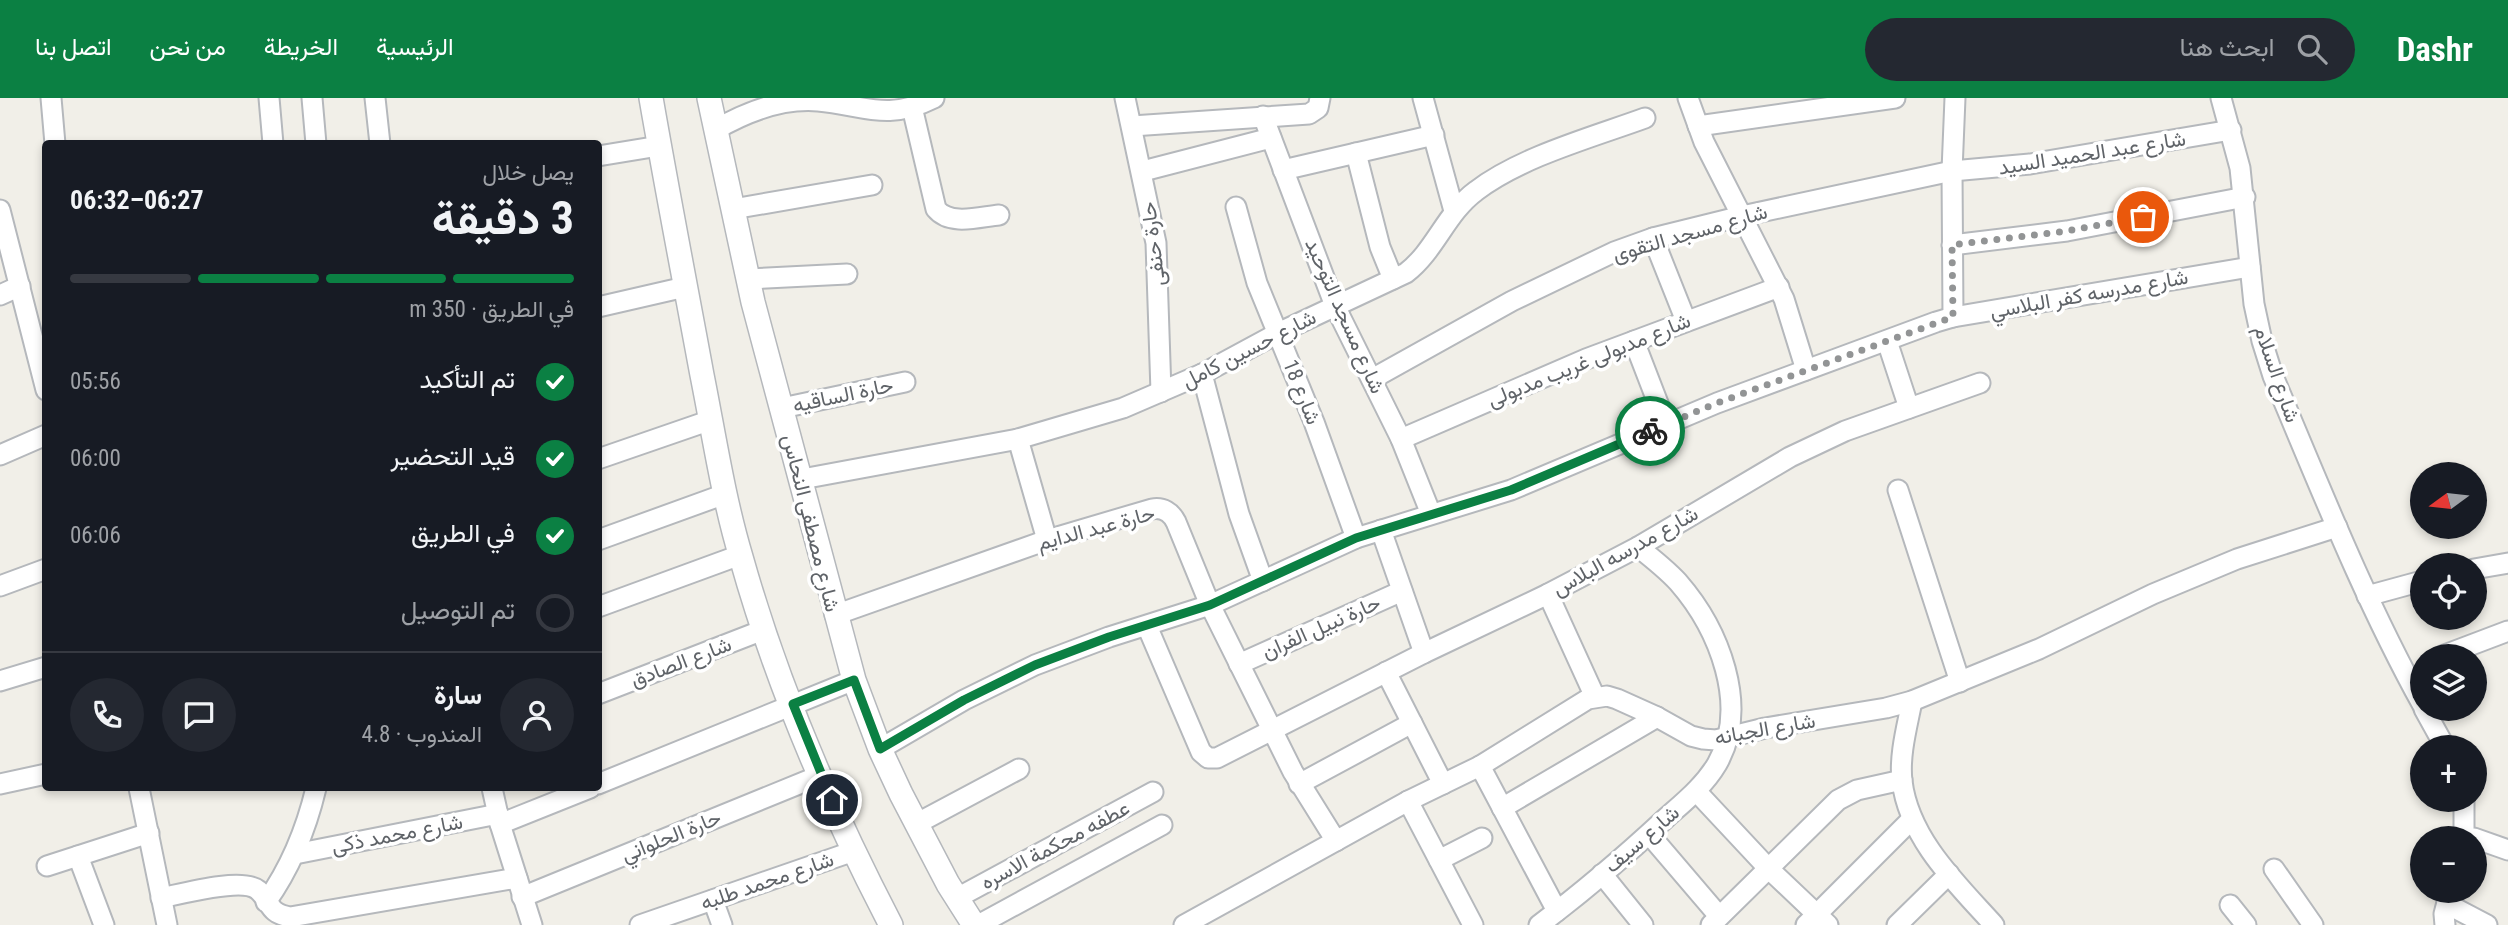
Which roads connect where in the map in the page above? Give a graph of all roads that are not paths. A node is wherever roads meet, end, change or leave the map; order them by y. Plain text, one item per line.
1 (51, 98) edge
2 (269, 98) edge
3 (312, 98) edge
4 (375, 98) edge
5 (651, 98) edge
6 (709, 98) edge
7 (934, 98) edge
8 (1125, 98) edge
9 (1320, 98) edge
10 (1423, 98) edge
11 (1688, 98) edge
12 (1895, 98) edge
13 (1955, 98) edge
14 (2221, 98) edge
15 (912, 107) junction
16 (1263, 116) junction
17 (1645, 118) dead end
18 (1132, 126) junction
19 (1698, 126) junction
20 (715, 130) junction
21 (2231, 130) junction
22 (1434, 135) junction
23 (1272, 138) junction
24 (55, 140) edge
25 (273, 140) edge
26 (316, 140) edge
27 (380, 140) edge
28 (659, 146) junction
29 (1356, 153) junction
30 (602, 155) edge
31 (1283, 170) junction
32 (1143, 171) junction
33 (1952, 171) junction
34 (872, 185) dead end
35 (2245, 197) junction
36 (1236, 206) dead end
37 (733, 209) junction
38 (0, 211) edge
39 (1454, 211) junction
40 (999, 215) dead end
41 (1742, 216) junction
42 (1653, 239) junction
43 (1952, 245) junction
44 (2250, 267) junction
45 (847, 274) dead end
46 (748, 279) junction
47 (1393, 279) junction
48 (20, 286) junction
49 (685, 287) junction
50 (1779, 287) junction
51 (0, 295) edge
52 (602, 306) edge
53 (1335, 306) junction
54 (1953, 317) junction
55 (1686, 321) junction
56 (1278, 333) junction
57 (1634, 341) junction
58 (1886, 341) junction
59 (1806, 370) junction
60 (42, 374) edge
61 (1202, 374) junction
62 (1372, 379) junction
63 (905, 382) dead end
64 (1980, 383) dead end
65 (1161, 393) junction
66 (782, 408) junction
67 (1909, 408) junction
68 (711, 420) junction
69 (1666, 424) junction
70 (42, 437) edge
71 (1018, 439) junction
72 (1401, 439) junction
73 (0, 455) edge
74 (602, 458) edge
75 (802, 479) junction
76 (1898, 490) dead end
77 (725, 494) junction
78 (1431, 514) junction
79 (2337, 527) junction
80 (1381, 530) junction
81 (1356, 538) junction
82 (602, 539) edge
83 (1047, 540) junction
84 (1638, 547) junction
85 (740, 555) junction
86 (2508, 563) edge
87 (2487, 567) edge
88 (42, 570) edge
89 (1263, 581) junction
90 (2410, 584) edge
91 (0, 586) edge
92 (1402, 591) junction
93 (1548, 594) junction
94 (2367, 596) junction
95 (1210, 605) junction
96 (602, 606) edge
97 (835, 615) junction
98 (1147, 626) junction
99 (763, 630) junction
100 (2508, 631) edge
101 (2474, 644) edge
102 (1424, 653) junction
103 (1239, 664) junction
104 (2410, 665) edge
105 (42, 668) edge
106 (1386, 672) junction
107 (854, 680) junction
108 (0, 681) edge
109 (1960, 682) junction
110 (602, 692) edge
111 (1595, 697) junction
112 (1912, 701) junction
113 (793, 704) junction
114 (1657, 717) junction
115 (1412, 723) junction
116 (1274, 730) junction
117 (1728, 738) junction
118 (880, 749) junction
119 (1480, 766) junction
120 (1019, 769) dead end
121 (42, 775) edge
122 (821, 775) junction
123 (1902, 780) junction
124 (602, 782) edge
125 (0, 784) edge
126 (1299, 784) junction
127 (1443, 784) junction
128 (140, 791) edge
129 (315, 791) edge
130 (493, 791) edge
131 (581, 791) edge
132 (1696, 791) junction
133 (1153, 792) dead end
134 (1408, 801) junction
135 (1502, 808) junction
136 (499, 819) junction
137 (1912, 819) junction
138 (916, 824) junction
139 (1162, 825) dead end
140 (149, 833) junction
141 (1649, 834) junction
142 (1482, 838) dead end
143 (1336, 841) junction
144 (2487, 843) edge
145 (2508, 850) edge
146 (854, 851) junction
147 (295, 854) junction
148 (78, 856) junction
149 (1439, 860) junction
150 (47, 866) dead end
151 (1768, 868) junction
152 (2274, 869) dead end
153 (1602, 874) junction
154 (1949, 874) junction
155 (519, 888) junction
156 (161, 898) junction
157 (957, 898) junction
158 (713, 900) junction
159 (266, 902) junction
160 (2447, 903) edge
161 (2456, 903) edge
162 (2230, 905) dead end
163 (1557, 911) junction
164 (1715, 921) edge
165 (1817, 922) edge
166 (885, 924) edge
167 (104, 925) edge
168 (167, 925) edge
169 (532, 925) edge
170 (640, 925) edge
171 (722, 925) edge
172 (976, 925) edge
173 (1184, 925) edge
174 (1473, 925) edge
175 (1539, 925) edge
176 (1643, 925) edge
177 (1897, 925) edge
178 (1994, 925) edge
179 (2246, 925) edge
180 (2313, 925) edge
181 (2445, 925) edge
182 (2487, 925) edge

1 - 24 street
2 - 25 street
3 - 26 street
4 - 27 street
5 - 28 street
6 - 20 street, شارع مصطفى النحاس
7 - 15 street
8 - 18 street, حارة حنفى
9 - 16 street
10 - 22 street
11 - 19 street
12 - 19 street
13 - 33 street
14 - 21 street, شارع السلام
15 - 20 street
15 - 40 street
16 - 18 street
16 - 23 street, شارع مسجد التوحيد
17 - 39 street, شارع حسين كامل
18 - 32 street, حارة حنفى
19 - 41 street
20 - 37 street, شارع مصطفى النحاس
21 - 33 street, شارع عبد الحميد السيد
21 - 35 street, شارع السلام
22 - 29 street
22 - 39 street
23 - 31 street, شارع مسجد التوحيد
23 - 32 street
28 - 30 street
28 - 49 street
29 - 31 street
29 - 47 street
31 - 53 street, شارع مسجد التوحيد
32 - 65 street, حارة حنفى
33 - 41 street, شارع مسجد التقوى
33 - 43 street
34 - 37 street
35 - 43 street
35 - 44 street, شارع السلام
36 - 56 street, شارع 18
37 - 46 street, شارع مصطفى النحاس
38 - 48 street
39 - 47 street, شارع حسين كامل
41 - 42 street, شارع مسجد التقوى
41 - 50 street
42 - 55 street
42 - 62 street, شارع مسجد التقوى
43 - 54 street
44 - 54 street, شارع مدرسه كفر البلاسي
44 - 79 street, شارع السلام
45 - 46 street
46 - 66 street, شارع مصطفى النحاس
47 - 53 street, شارع حسين كامل
48 - 51 street
48 - 60 street
49 - 52 street
49 - 68 street
50 - 55 street, شارع مدبولى غريب مدبولى
50 - 59 street
53 - 56 street, شارع حسين كامل
53 - 62 street, شارع مسجد التوحيد
54 - 58 street, شارع مدرسه كفر البلاسي
55 - 57 street, شارع مدبولى غريب مدبولى
56 - 61 street, شارع حسين كامل
56 - 81 street, شارع 18
57 - 69 street
57 - 72 street, شارع مدبولى غريب مدبولى
58 - 59 street, شارع مدرسه كفر البلاسي
58 - 67 street
59 - 69 street, شارع مدرسه كفر البلاسي
61 - 65 street, شارع حسين كامل
61 - 89 street
62 - 72 street, شارع مسجد التوحيد
63 - 66 street, حارة الساقيه
64 - 67 street, شارع مدرسه البلاس
65 - 71 street, شارع حسين كامل
66 - 75 street, شارع مصطفى النحاس
67 - 84 street, شارع مدرسه البلاس
68 - 74 street
68 - 77 street
69 - 78 street, شارع مدرسه كفر البلاسي
70 - 73 street
71 - 75 street, شارع حسين كامل
71 - 83 street
72 - 78 street, شارع مسجد التوحيد
75 - 97 street, شارع مصطفى النحاس
76 - 109 street
77 - 82 street
77 - 85 street
78 - 80 street, شارع مدرسه كفر البلاسي
79 - 94 street, شارع السلام
79 - 109 street, شارع الجبانه
80 - 81 street, شارع مدرسه كفر البلاسي
80 - 92 street
81 - 89 street, شارع مدرسه كفر البلاسي
83 - 95 street, حارة عبد الدايم
83 - 97 street, حارة عبد الدايم
84 - 93 street, شارع مدرسه البلاس
84 - 117 street
85 - 96 street
85 - 99 street
86 - 87 street
88 - 91 street
89 - 95 street, شارع مدرسه كفر البلاسي
90 - 94 street
92 - 102 street
92 - 103 street, حارة نبيل الفران
93 - 102 street, شارع مدرسه البلاس
93 - 111 street
94 - 104 street, شارع السلام
95 - 98 street, شارع مدرسه كفر البلاسي
95 - 103 street, حارة عبد الدايم
97 - 107 street, شارع مصطفى النحاس
98 - 116 street, شارع مدرسه البلاس
98 - 118 street, شارع مدرسه كفر البلاسي
99 - 110 street, شارع الصادق
99 - 113 street
100 - 101 street
102 - 106 street, شارع مدرسه البلاس
103 - 116 street, حارة عبد الدايم
105 - 108 street
106 - 115 street
106 - 116 street, شارع مدرسه البلاس
107 - 113 street
107 - 118 street, شارع مصطفى النحاس
109 - 112 street, شارع الجبانه
111 - 114 street, شارع الجبانه
111 - 119 street
112 - 117 street, شارع الجبانه
112 - 123 street
113 - 122 street
113 - 124 street
114 - 117 street, شارع الجبانه
114 - 135 street
115 - 126 street
115 - 127 street
116 - 126 street, حارة عبد الدايم
117 - 132 street, شارع سيف
118 - 138 street, شارع مصطفى النحاس
119 - 127 street
119 - 135 street
120 - 138 street
121 - 125 street
122 - 146 street
122 - 155 street, حارة الحلواني
123 - 137 street
123 - 151 street
126 - 143 street, حارة عبد الدايم
127 - 134 street
128 - 140 street
129 - 147 street
130 - 136 street
131 - 136 street, شارع محمد ذكى
132 - 141 street, شارع سيف
132 - 151 street
133 - 157 street, عطفه محكمة الاسره
134 - 143 street
134 - 149 street
135 - 163 street
136 - 147 street, شارع محمد ذكى
136 - 155 street
137 - 154 street
137 - 165 street
138 - 157 street, شارع مصطفى النحاس
139 - 172 street
140 - 148 street
140 - 156 street
141 - 153 street, شارع سيف
141 - 164 street
142 - 149 street
143 - 173 street
144 - 145 street
146 - 158 street, شارع محمد طلبه
146 - 166 street
147 - 159 street
148 - 150 street
148 - 167 street
149 - 174 street
151 - 164 street
151 - 165 street
152 - 180 street
153 - 163 street, شارع سيف
153 - 176 street
154 - 177 street
154 - 178 street
155 - 159 street, حارة الحلواني
155 - 169 street
156 - 159 street, حارة الحلواني
156 - 168 street
157 - 172 street, شارع مصطفى النحاس
158 - 170 street, شارع محمد طلبه
158 - 171 street
160 - 181 street
161 - 182 street
162 - 179 street
163 - 175 street, شارع سيف

